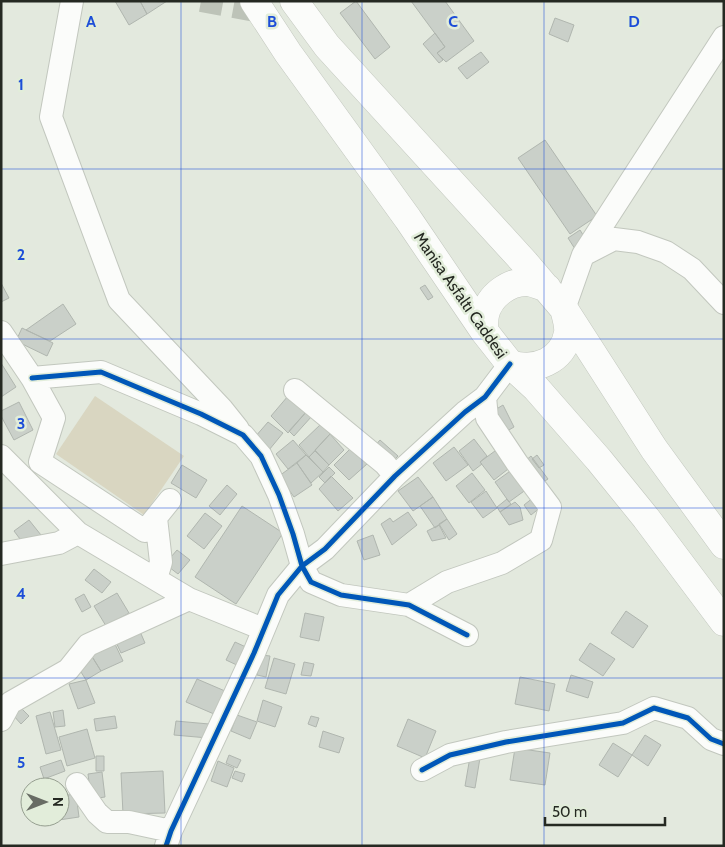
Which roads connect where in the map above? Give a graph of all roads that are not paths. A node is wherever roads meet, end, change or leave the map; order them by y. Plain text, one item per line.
1 (72, 1) edge
2 (254, 1) edge
3 (294, 1) edge
4 (724, 38) edge
5 (583, 255) junction
6 (547, 288) junction
7 (724, 302) edge
8 (564, 309) junction
9 (484, 331) junction
10 (1, 332) edge
11 (510, 364) junction
12 (32, 378) junction
13 (295, 390) dead end
14 (485, 397) junction
15 (243, 435) junction
16 (1, 456) edge
17 (395, 476) junction
18 (170, 500) dead end
19 (156, 518) junction
20 (78, 533) junction
21 (724, 545) edge
22 (1, 554) edge
23 (302, 566) junction
24 (156, 579) junction
25 (189, 599) junction
26 (409, 605) junction
27 (724, 622) edge
28 (467, 635) dead end
29 (259, 639) junction
30 (1, 720) edge
31 (724, 744) edge
32 (422, 770) dead end
33 (77, 784) dead end
34 (168, 838) edge

1 - 15 street
2 - 9 highway, Manisa Asfaltı Caddesi
3 - 6 highway
4 - 5 street
5 - 7 street
5 - 8 street
6 - 8 highway
6 - 9 highway
8 - 11 highway
8 - 21 highway
9 - 11 highway, Manisa Asfaltı Caddesi
10 - 12 street
11 - 14 street
11 - 27 highway, Manisa Asfaltı Caddesi
12 - 15 street
12 - 19 street
13 - 17 street
14 - 17 street
14 - 26 street
15 - 23 street
16 - 20 street
17 - 23 street
18 - 19 street
19 - 24 street
20 - 22 street
20 - 24 street
23 - 26 street
23 - 29 street
24 - 25 street
25 - 29 street
25 - 30 street
26 - 28 street
29 - 34 street
31 - 32 street
33 - 34 street

